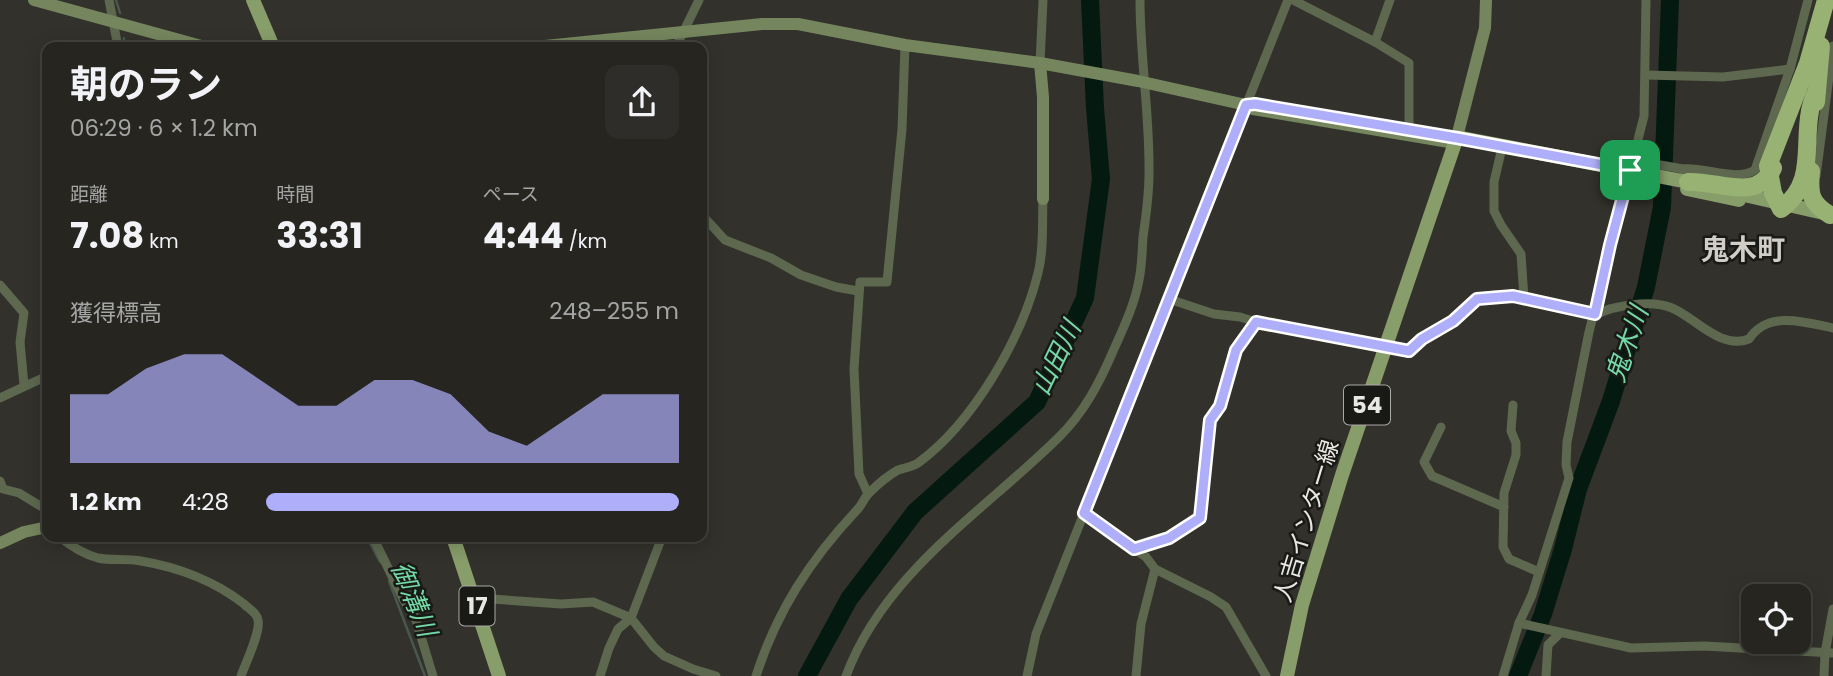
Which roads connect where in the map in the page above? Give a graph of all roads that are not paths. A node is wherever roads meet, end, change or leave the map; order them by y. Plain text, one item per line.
1 (34, 0) edge
2 (109, 0) edge
3 (253, 0) edge
4 (699, 0) edge
5 (1043, 0) edge
6 (1140, 0) edge
7 (1288, 0) edge
8 (1293, 0) edge
9 (1390, 0) edge
10 (1486, 0) edge
11 (1646, 0) edge
12 (1820, 1) edge
13 (113, 22) junction
14 (683, 33) junction
15 (117, 42) edge
16 (187, 42) edge
17 (271, 42) edge
18 (588, 42) edge
19 (678, 42) edge
20 (1376, 43) junction
21 (905, 45) junction
22 (1833, 46) edge
23 (1044, 64) junction
24 (1799, 66) junction
25 (1646, 75) junction
26 (1141, 82) junction
27 (1817, 90) junction
28 (1246, 105) junction
29 (1409, 130) junction
30 (1456, 140) junction
31 (1501, 152) junction
32 (1630, 169) junction
33 (1769, 176) junction
34 (1682, 181) junction
35 (1803, 183) junction
36 (1043, 199) joint
37 (1782, 206) junction
38 (1832, 215) edge
39 (707, 220) edge
40 (0, 285) edge
41 (858, 291) junction
42 (1524, 298) junction
43 (1169, 299) junction
44 (1595, 314) junction
45 (1256, 322) junction
46 (1833, 328) edge
47 (1386, 346) junction
48 (42, 378) edge
49 (24, 385) junction
50 (0, 398) edge
51 (1513, 405) dead end
52 (1441, 427) dead end
53 (0, 481) edge
54 (868, 495) junction
55 (42, 507) edge
56 (1504, 507) junction
57 (1084, 513) junction
58 (42, 528) edge
59 (67, 542) edge
60 (375, 542) edge
61 (455, 542) edge
62 (660, 542) edge
63 (0, 544) edge
64 (1134, 549) junction
65 (1154, 569) junction
66 (1539, 572) junction
67 (476, 602) junction
68 (1833, 608) edge
69 (631, 618) junction
70 (1519, 623) junction
71 (1560, 633) junction
72 (1829, 653) edge
73 (1546, 660) junction
74 (241, 676) edge
75 (433, 676) edge
76 (499, 676) edge
77 (600, 676) edge
78 (716, 676) edge
79 (756, 676) edge
80 (846, 676) edge
81 (1027, 676) edge
82 (1136, 676) edge
83 (1266, 676) edge
84 (1287, 676) edge
85 (1503, 676) edge
86 (1538, 676) edge
87 (1546, 676) edge
88 (1825, 676) edge

1 - 13 street
2 - 13 street
3 - 17 main road
4 - 14 street
5 - 23 street
6 - 26 street
7 - 28 street
8 - 20 street
9 - 20 street
10 - 30 street
11 - 25 street
12 - 24 highway
12 - 27 highway
13 - 15 street
13 - 16 street
14 - 18 street
14 - 19 street
14 - 21 street
20 - 29 street
21 - 23 street
21 - 41 street
22 - 38 street
23 - 26 street
23 - 36 street
24 - 25 street
24 - 33 highway
24 - 34 street
25 - 32 street
26 - 28 street
26 - 80 street
27 - 35 highway
27 - 38 highway
28 - 29 street
28 - 30 street
28 - 43 street
29 - 30 street
30 - 31 main road
30 - 32 main road
30 - 47 main road, 人吉インター線 / 54
31 - 32 main road
31 - 42 street
32 - 34 main road
32 - 44 street
33 - 34 highway
33 - 35 highway
33 - 37 highway
34 - 37 main road
35 - 37 highway
36 - 54 street
37 - 38 main road
39 - 41 street
40 - 49 street
41 - 54 street
42 - 44 street
42 - 47 street
43 - 45 street
43 - 57 street
44 - 46 street
44 - 66 street
45 - 47 street
45 - 64 street
47 - 84 main road, 人吉インター線 / 54
48 - 49 street
49 - 50 street
51 - 56 street
52 - 56 street
53 - 55 street
54 - 79 street
56 - 66 street
57 - 64 street
57 - 81 street
58 - 63 street
59 - 74 street
60 - 75 street
61 - 67 main road, 17
62 - 69 street
64 - 65 street
65 - 82 street
65 - 83 street
66 - 70 street
67 - 69 street
67 - 76 main road, 17
68 - 72 street
69 - 77 street
69 - 78 street
70 - 71 street
70 - 85 street
71 - 72 street
71 - 73 street
72 - 88 street
73 - 86 street
73 - 87 street

